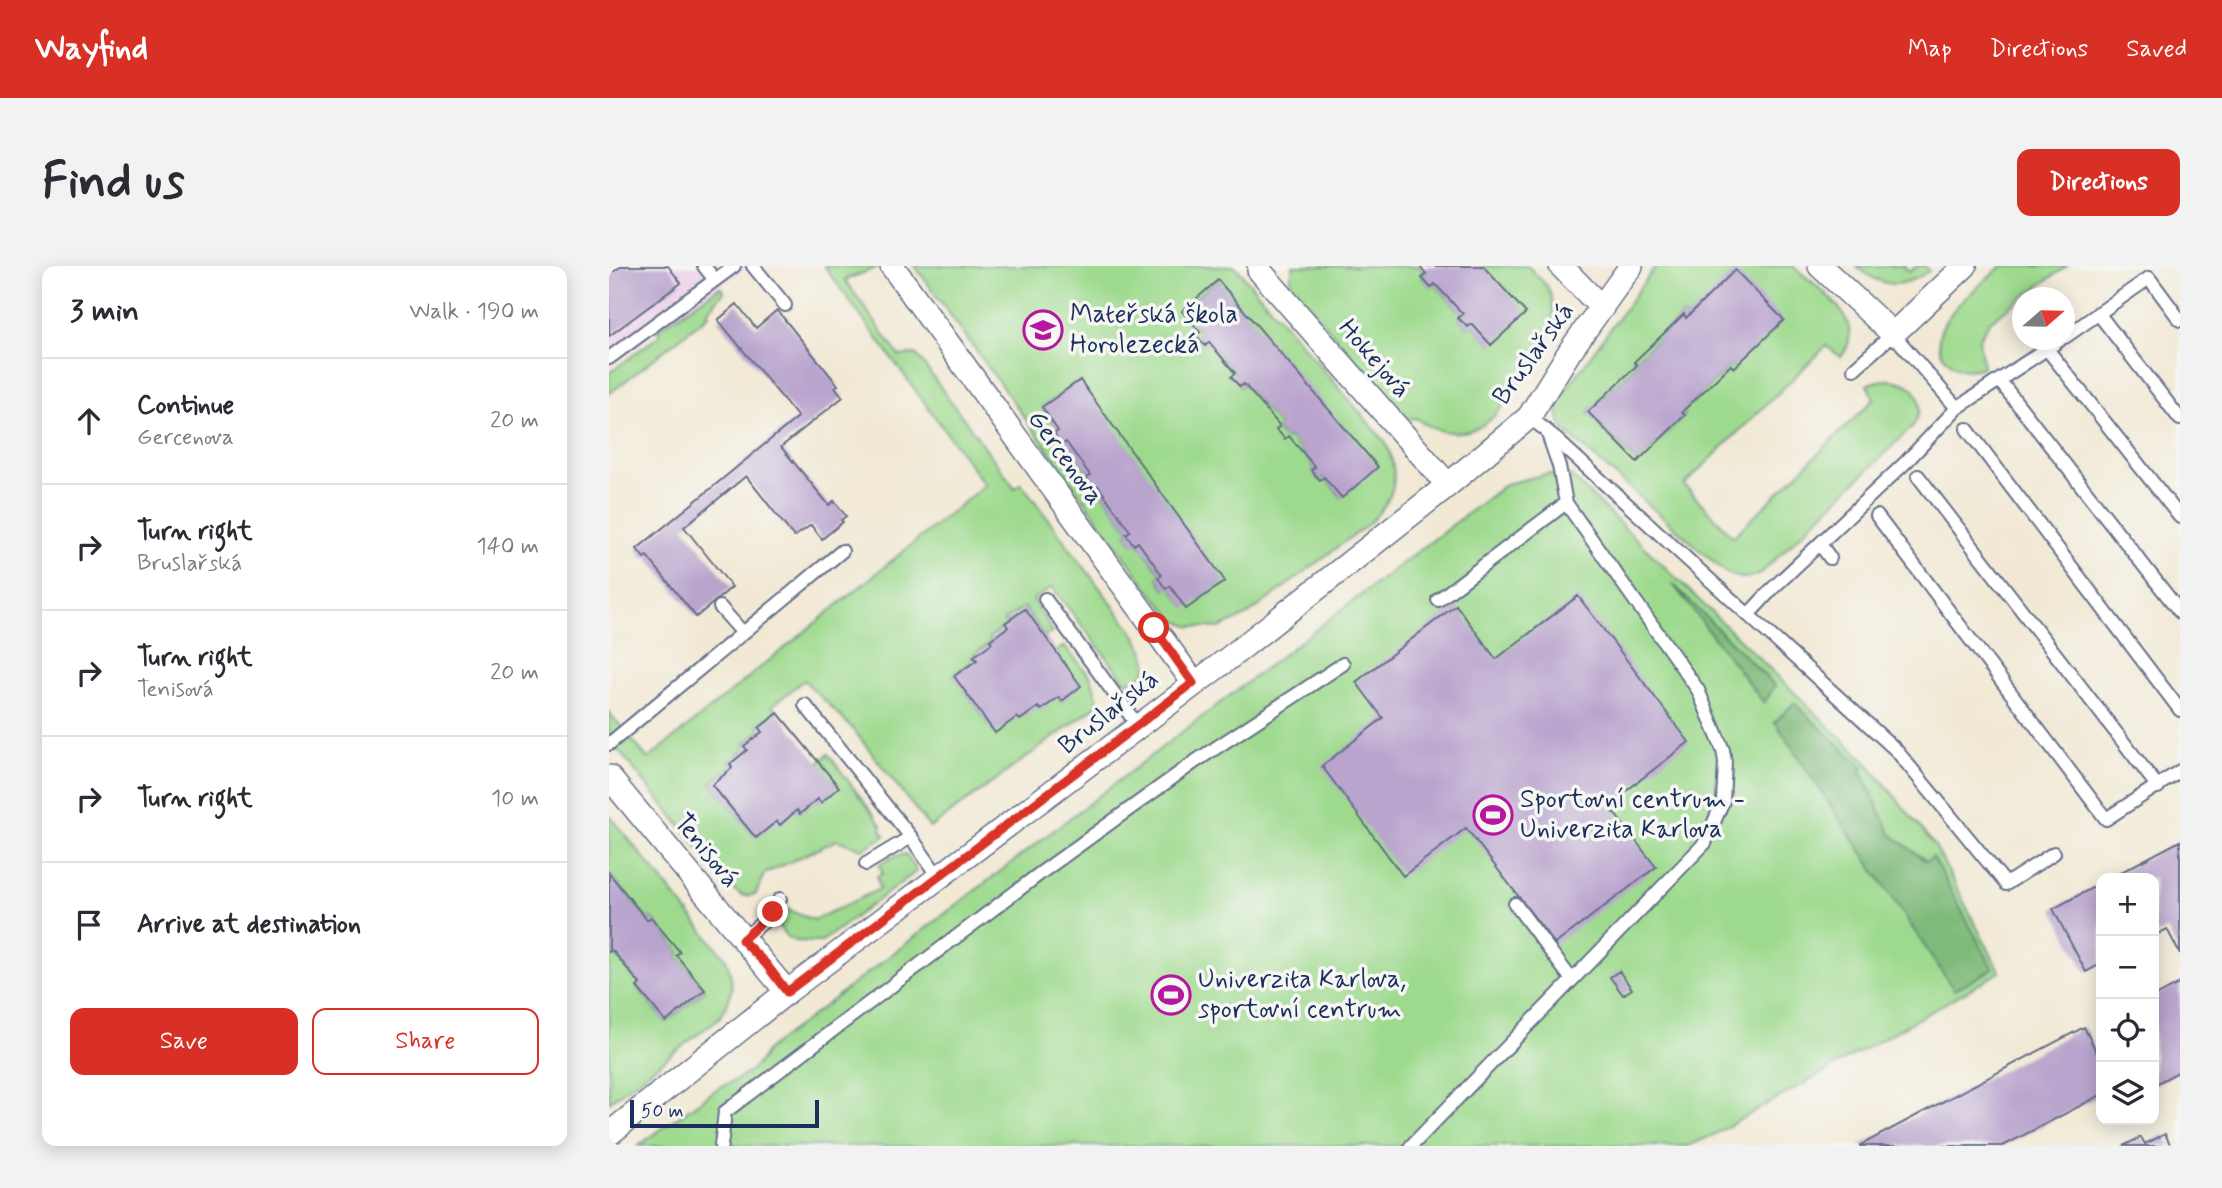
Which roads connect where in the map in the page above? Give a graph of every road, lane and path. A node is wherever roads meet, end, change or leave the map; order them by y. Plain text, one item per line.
1 (704, 266) edge
2 (734, 266) edge
3 (753, 266) edge
4 (891, 266) edge
5 (1561, 266) edge
6 (1631, 266) edge
7 (1820, 266) edge
8 (1965, 266) edge
9 (1259, 270) dead end
10 (715, 280) junction
11 (785, 305) dead end
12 (1602, 308) junction
13 (2098, 313) junction
14 (2180, 320) edge
15 (2075, 329) edge
16 (1893, 334) junction
17 (2045, 350) edge
18 (2048, 350) edge
19 (609, 358) edge
20 (1854, 369) dead end
21 (1999, 380) junction
22 (1957, 408) junction
23 (1529, 417) junction
24 (2180, 419) edge
25 (1967, 429) dead end
26 (1547, 431) junction
27 (1918, 476) dead end
28 (1448, 485) junction
29 (1566, 503) junction
30 (1877, 516) dead end
31 (2180, 517) edge
32 (1820, 544) junction
33 (842, 551) dead end
34 (1830, 558) dead end
35 (1045, 598) dead end
36 (1438, 600) dead end
37 (720, 607) dead end
38 (2180, 612) edge
39 (1748, 615) junction
40 (743, 633) junction
41 (1343, 664) dead end
42 (1193, 683) junction
43 (805, 705) dead end
44 (2180, 710) edge
45 (1138, 726) junction
46 (609, 744) edge
47 (2180, 771) edge
48 (615, 785) edge
49 (2158, 786) junction
50 (911, 837) junction
51 (2054, 853) dead end
52 (866, 864) dead end
53 (939, 878) junction
54 (779, 899) dead end
55 (1515, 904) dead end
56 (742, 940) junction
57 (1572, 980) junction
58 (787, 992) junction
59 (609, 1134) edge
60 (721, 1146) edge
61 (1411, 1146) edge

1 - 10 lane
2 - 10 lane
3 - 11 lane
4 - 42 street, Gercenova
5 - 12 street
6 - 12 street, Bruslařská
7 - 16 street
8 - 16 street
9 - 28 street, Hokejová
10 - 19 lane
12 - 23 street, Bruslařská
13 - 14 lane
13 - 15 lane
13 - 24 lane
16 - 20 lane
16 - 22 lane
17 - 21 lane
18 - 31 lane
21 - 22 lane
21 - 38 lane
22 - 32 lane
23 - 26 lane
23 - 28 street, Bruslařská
25 - 44 lane
26 - 29 lane
26 - 39 lane
27 - 49 lane
28 - 42 street, Bruslařská
29 - 36 lane
29 - 57 lane
30 - 49 lane
32 - 34 lane
32 - 39 lane
33 - 40 lane
35 - 45 lane
37 - 40 lane
39 - 51 lane
40 - 46 lane
41 - 60 lane
42 - 45 street, Bruslařská
43 - 50 lane
45 - 53 street, Bruslařská
47 - 49 lane
48 - 56 street, Tenisová
50 - 52 lane
50 - 53 lane
53 - 58 street, Bruslařská
54 - 56 lane
55 - 57 lane
56 - 58 street, Tenisová
57 - 61 lane
58 - 59 street, Bruslařská

